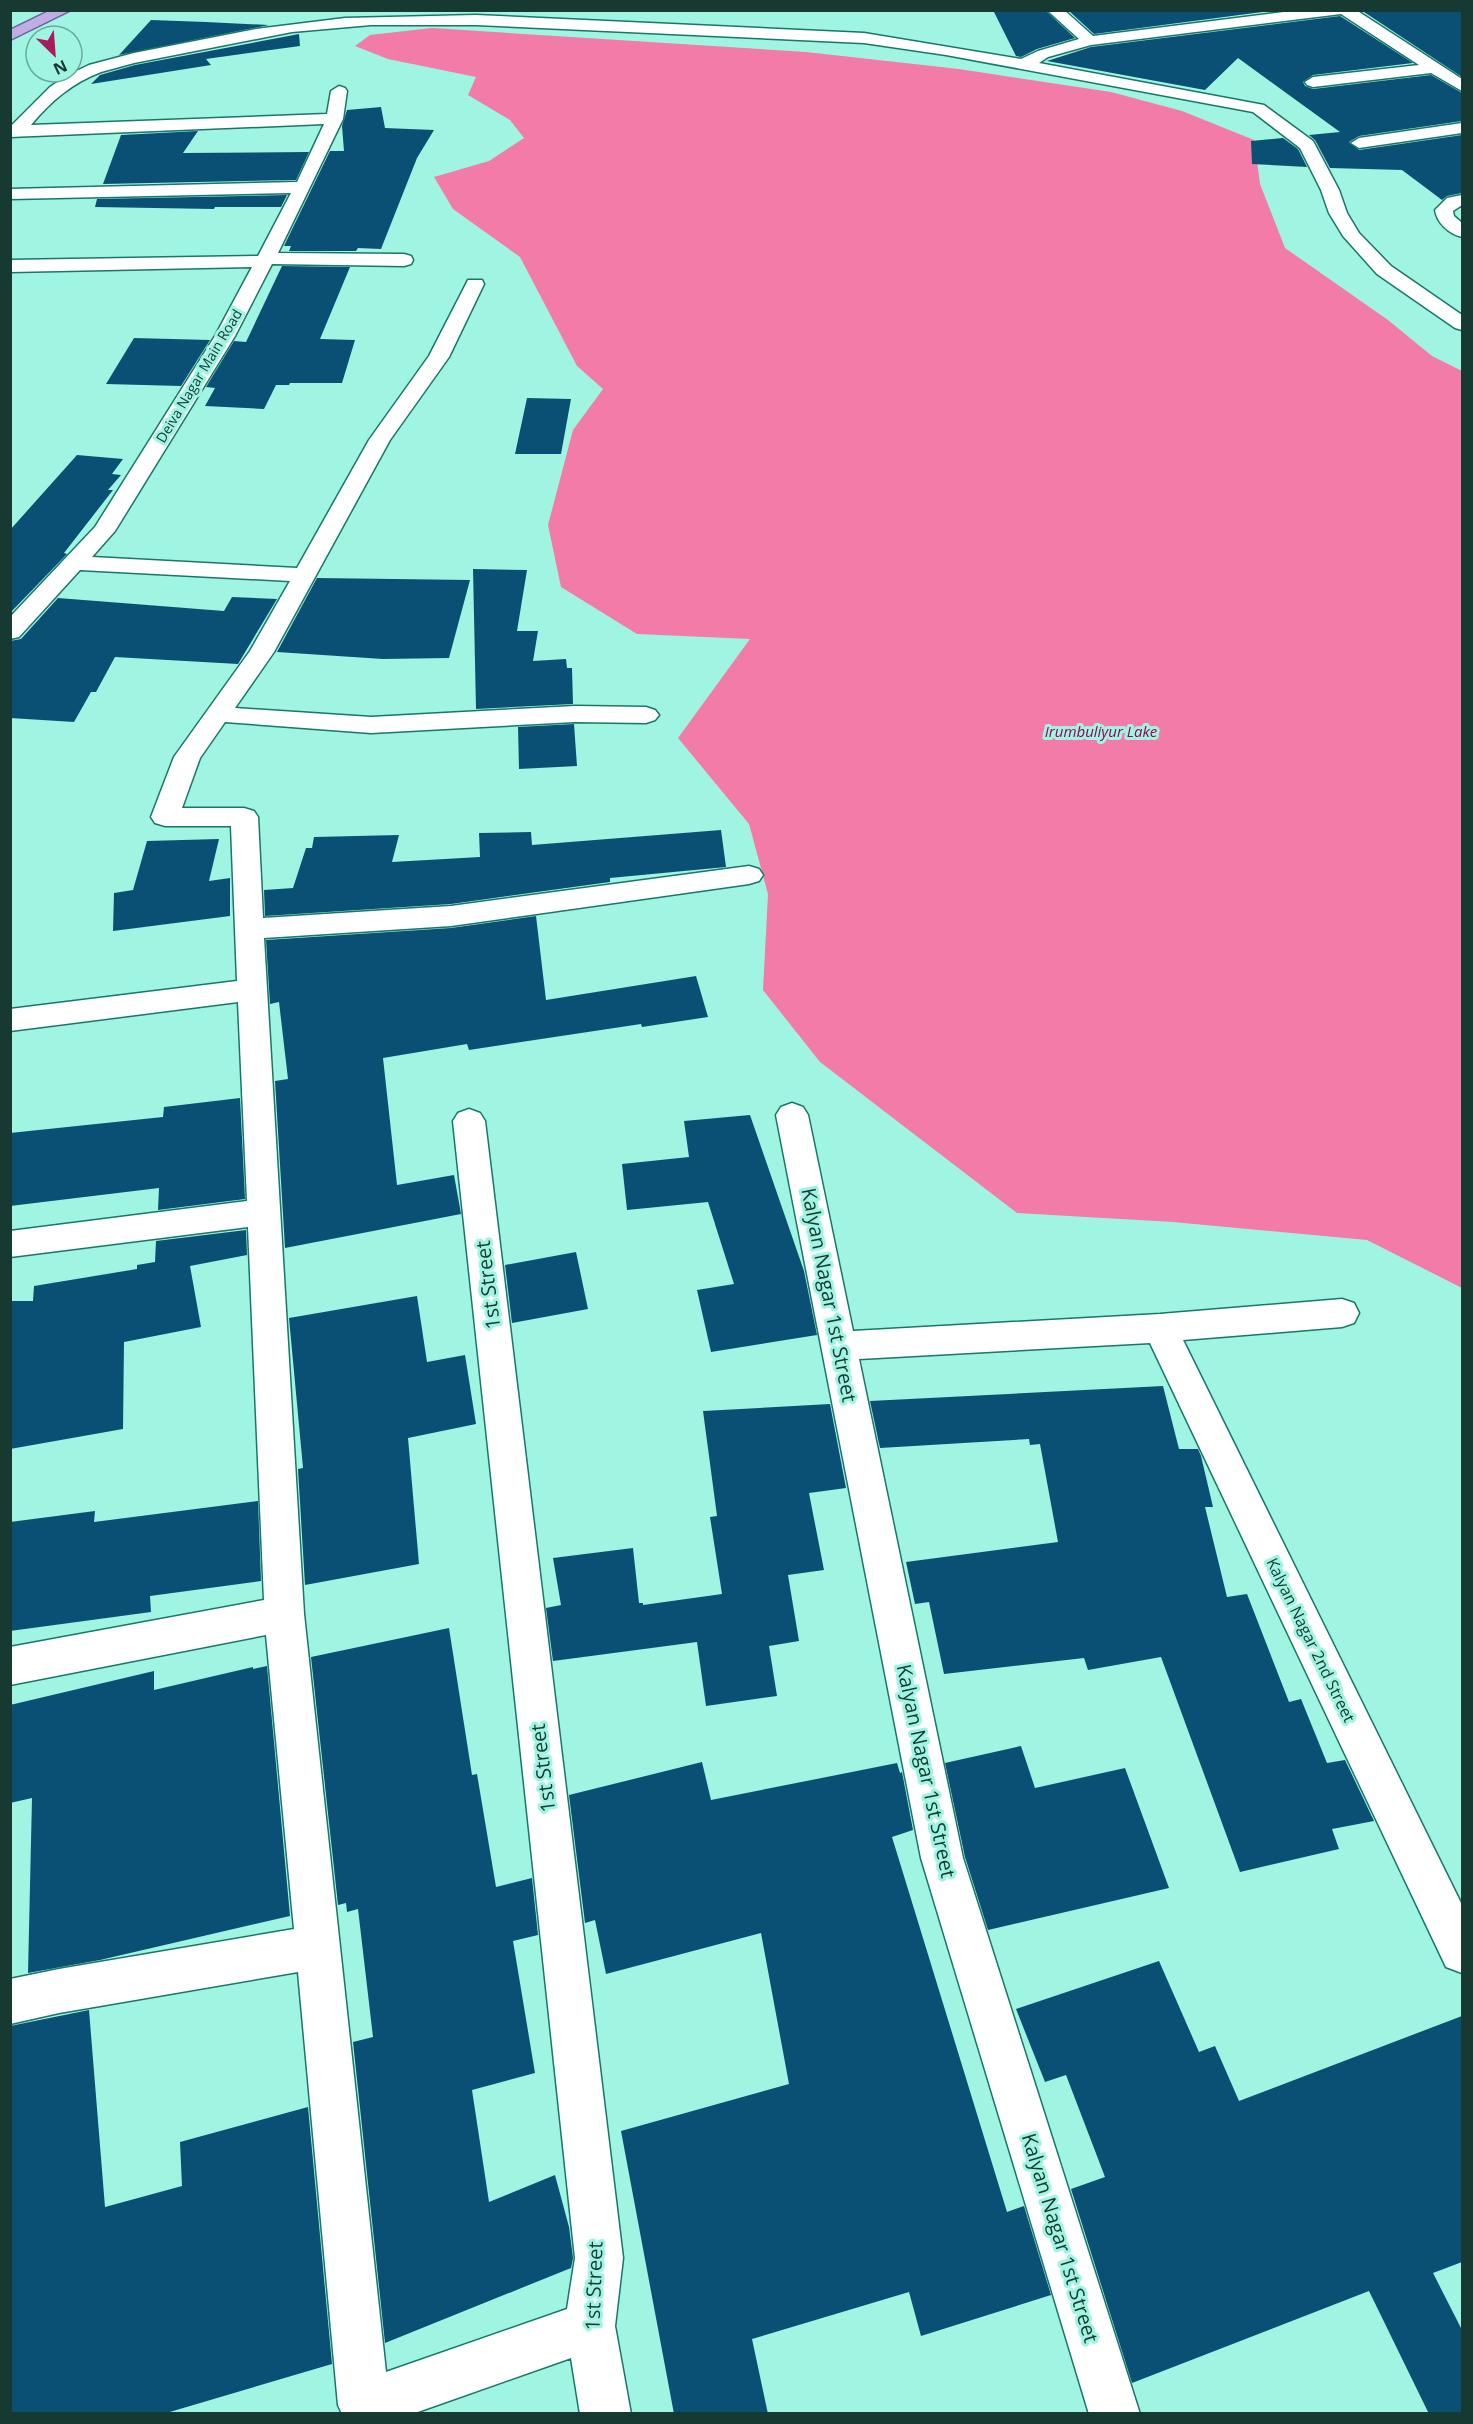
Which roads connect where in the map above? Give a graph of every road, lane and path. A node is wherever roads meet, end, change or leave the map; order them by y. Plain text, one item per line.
1 (64, 10) edge
2 (1054, 10) edge
3 (1194, 10) edge
4 (1339, 10) edge
5 (1345, 10) edge
6 (622, 19) edge
7 (1217, 26) junction
8 (10, 36) edge
9 (1090, 41) junction
10 (1024, 64) junction
11 (1435, 68) junction
12 (1313, 82) dead end
13 (1462, 86) edge
14 (339, 91) dead end
15 (335, 119) junction
16 (1462, 128) edge
17 (15, 131) edge
18 (1359, 142) dead end
19 (303, 187) junction
20 (10, 194) edge
21 (1462, 200) edge
22 (1462, 232) edge
23 (265, 260) junction
24 (404, 260) dead end
25 (10, 266) edge
26 (475, 284) dead end
27 (1462, 324) edge
28 (74, 563) junction
29 (304, 575) junction
30 (10, 632) edge
31 (219, 714) junction
32 (646, 715) dead end
33 (749, 875) dead end
34 (249, 929) junction
35 (252, 990) junction
36 (10, 1020) edge
37 (792, 1115) dead end
38 (469, 1121) dead end
39 (263, 1212) junction
40 (10, 1244) edge
41 (1342, 1313) dead end
42 (1160, 1328) junction
43 (839, 1346) junction
44 (284, 1614) junction
45 (10, 1666) edge
46 (318, 1947) junction
47 (1462, 1951) edge
48 (10, 2002) edge
49 (590, 2326) junction
50 (351, 2409) edge
51 (606, 2414) edge
52 (1114, 2414) edge

1 - 8 main road
2 - 9 street
3 - 7 street
4 - 7 street
5 - 11 street
6 - 10 street
6 - 17 street
7 - 9 street
9 - 10 street
10 - 27 street
11 - 12 street
11 - 13 street
14 - 15 street, Deiva Nagar Main Road
15 - 17 street
15 - 19 street, Deiva Nagar Main Road
16 - 18 street
19 - 20 street
19 - 23 street, Deiva Nagar Main Road
21 - 22 street
23 - 24 street
23 - 25 street
23 - 28 street, Deiva Nagar Main Road
26 - 29 street
28 - 29 street
28 - 30 street, Deiva Nagar Main Road
29 - 31 street
31 - 32 street
31 - 34 street
33 - 34 street
34 - 35 street
35 - 36 street
35 - 39 street
37 - 43 street, Kalyan Nagar 1st Street
38 - 49 street, 1st Street
39 - 40 street
39 - 44 street
41 - 42 street
42 - 43 street
42 - 47 street, Kalyan Nagar 2nd Street
43 - 52 street, Kalyan Nagar 1st Street
44 - 45 street
44 - 46 street
46 - 48 street
46 - 50 street
49 - 50 street
49 - 51 street, 1st Street

